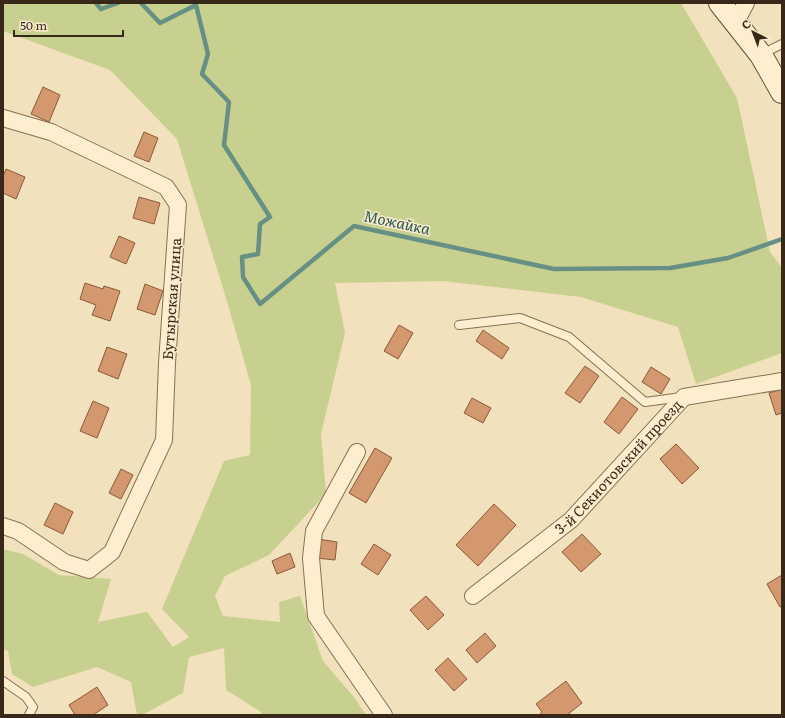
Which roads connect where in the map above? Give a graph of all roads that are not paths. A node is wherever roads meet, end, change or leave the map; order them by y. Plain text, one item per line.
1 (720, 3) edge
2 (746, 3) edge
3 (736, 22) junction
4 (782, 44) edge
5 (761, 55) junction
6 (781, 90) edge
7 (3, 118) edge
8 (459, 325) dead end
9 (782, 381) edge
10 (684, 397) junction
11 (358, 452) dead end
12 (3, 526) edge
13 (473, 596) dead end
14 (3, 681) edge
15 (29, 715) edge
16 (384, 715) edge

1 - 3 main road
2 - 3 street
3 - 5 main road
4 - 5 lane
5 - 6 main road
7 - 12 street, Бутырская улица
8 - 10 lane
9 - 10 street, 3-й Секиотовский проезд
10 - 13 street, 3-й Секиотовский проезд
11 - 16 street
14 - 15 lane

